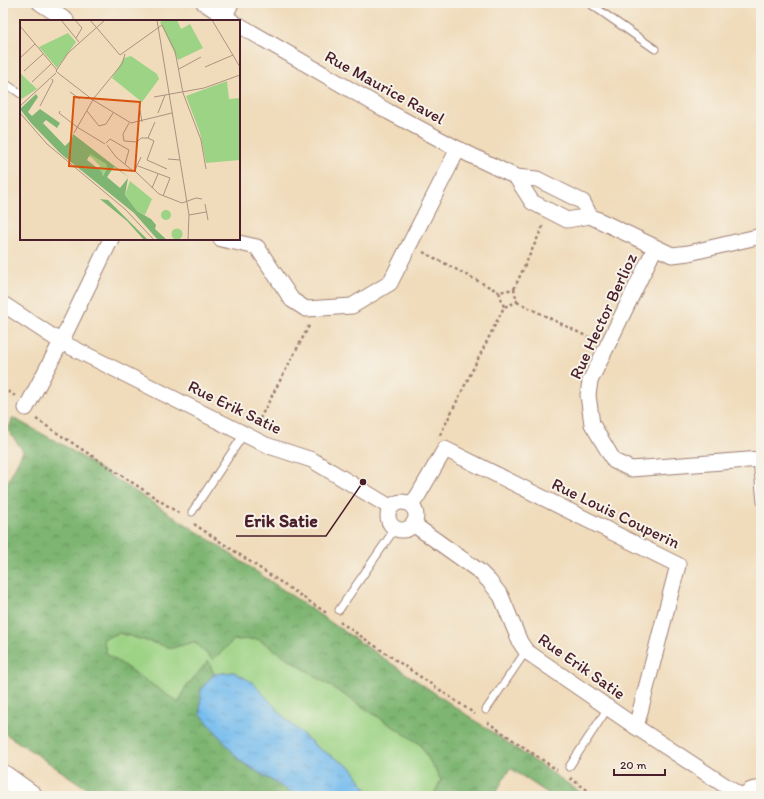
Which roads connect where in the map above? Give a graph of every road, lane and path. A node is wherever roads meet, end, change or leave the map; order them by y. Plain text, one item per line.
1 (41, 3) edge
2 (204, 3) edge
3 (231, 3) edge
4 (589, 3) edge
5 (66, 20) edge
6 (226, 20) edge
7 (240, 26) edge
8 (656, 49) dead end
9 (3, 82) edge
10 (20, 93) edge
11 (458, 149) junction
12 (516, 177) junction
13 (550, 211) junction
14 (590, 216) junction
15 (761, 236) edge
16 (111, 240) edge
17 (226, 240) edge
18 (409, 245) junction
19 (655, 248) junction
20 (514, 288) junction
21 (499, 292) junction
22 (517, 302) junction
23 (3, 304) edge
24 (504, 307) junction
25 (314, 308) junction
26 (61, 342) junction
27 (607, 346) junction
28 (3, 388) edge
29 (26, 408) junction
30 (247, 436) junction
31 (445, 449) junction
32 (759, 459) edge
33 (761, 502) edge
34 (410, 504) junction
35 (390, 507) junction
36 (192, 512) dead end
37 (185, 517) dead end
38 (192, 522) dead end
39 (413, 524) junction
40 (393, 527) junction
41 (339, 610) dead end
42 (329, 615) dead end
43 (336, 619) dead end
44 (526, 651) junction
45 (608, 708) junction
46 (486, 710) dead end
47 (478, 716) dead end
48 (485, 721) dead end
49 (636, 727) junction
50 (568, 767) dead end
51 (563, 774) dead end
52 (3, 776) edge
53 (568, 777) dead end
54 (761, 789) edge
55 (31, 796) edge
56 (596, 796) edge
57 (742, 796) edge

1 - 5 street
2 - 6 street
3 - 6 street
4 - 8 lane
7 - 11 street, Rue Maurice Ravel
9 - 10 lane
11 - 12 street, Rue Maurice Ravel
11 - 18 street
12 - 13 street
12 - 14 street, Rue Maurice Ravel
13 - 14 street
13 - 20 path
14 - 19 street, Rue Maurice Ravel
15 - 19 street, Rue Maurice Ravel
16 - 26 street
17 - 25 street
18 - 21 path
18 - 25 street
19 - 27 street, Rue Hector Berlioz
20 - 21 path
20 - 22 path
21 - 24 path
22 - 24 path
22 - 27 path
23 - 26 street, Rue Erik Satie
24 - 31 path
25 - 30 path
26 - 29 street
26 - 30 street, Rue Erik Satie
27 - 32 street, Rue Hector Berlioz
28 - 29 path
29 - 37 path
30 - 35 street, Rue Erik Satie
30 - 36 lane
31 - 34 street
31 - 49 street, Rue Louis Couperin
32 - 33 lane
34 - 35 street
34 - 39 street
35 - 40 street
38 - 42 path
39 - 40 street
39 - 44 street, Rue Erik Satie
40 - 41 lane
43 - 47 path
44 - 45 street, Rue Erik Satie
44 - 46 lane
45 - 49 street, Rue Erik Satie
45 - 50 lane
48 - 51 path
49 - 57 street, Rue Erik Satie
52 - 55 highway
53 - 56 path
54 - 57 street

